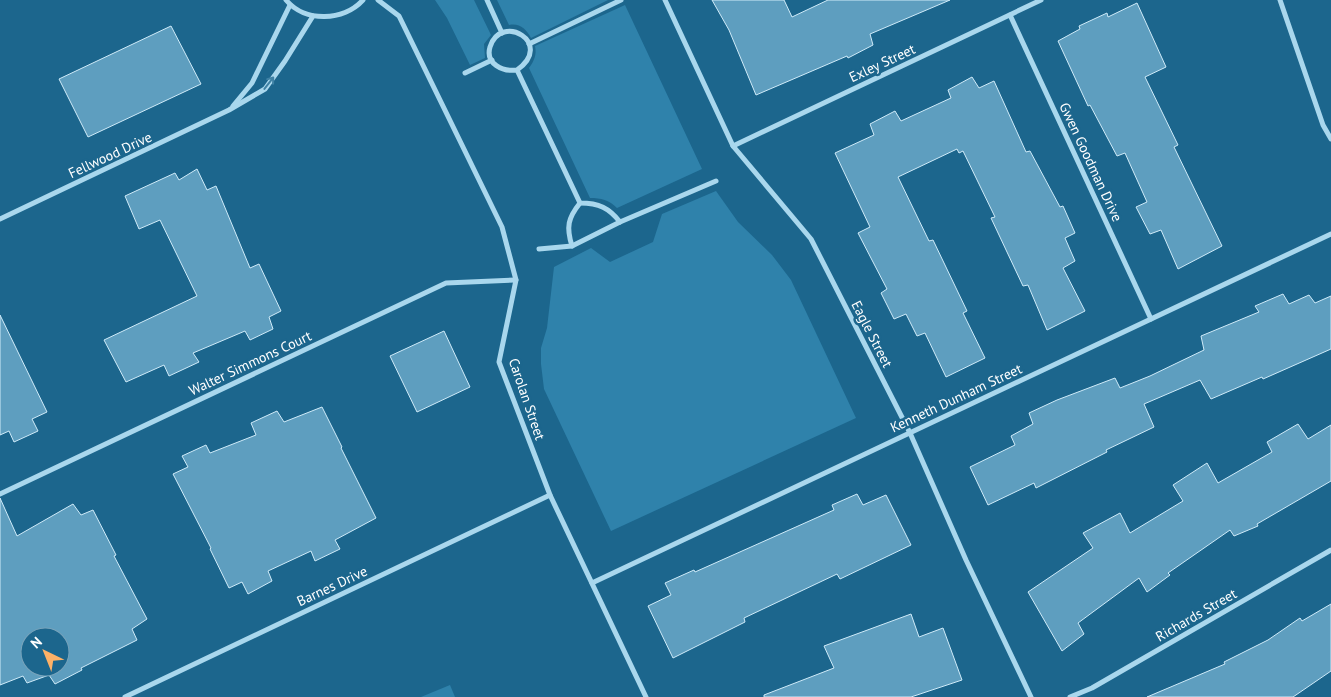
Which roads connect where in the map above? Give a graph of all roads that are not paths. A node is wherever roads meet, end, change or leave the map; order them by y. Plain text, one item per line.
1 (363, 0) edge
2 (378, 0) edge
3 (487, 0) edge
4 (621, 0) edge
5 (665, 0) edge
6 (1041, 0) edge
7 (1280, 0) edge
8 (288, 2) edge
9 (1010, 15) junction
10 (313, 16) junction
11 (502, 33) junction
12 (529, 44) junction
13 (492, 60) junction
14 (517, 70) junction
15 (465, 73) dead end
16 (229, 110) junction
17 (1331, 139) edge
18 (733, 146) junction
19 (716, 181) dead end
20 (580, 203) junction
21 (0, 219) edge
22 (620, 222) junction
23 (1331, 234) edge
24 (572, 246) junction
25 (539, 250) dead end
26 (516, 280) junction
27 (1151, 319) junction
28 (910, 433) junction
29 (0, 494) edge
30 (550, 495) junction
31 (1331, 550) edge
32 (592, 583) junction
33 (125, 697) edge
34 (646, 697) edge
35 (1031, 697) edge
36 (1070, 697) edge

1 - 10 street
2 - 26 street, Carolan Street
3 - 11 street
4 - 12 street
5 - 18 street, Eagle Street
6 - 9 street, Exley Street
7 - 17 street
8 - 10 street
8 - 16 street, Fellwood Drive
9 - 18 street, Exley Street
9 - 27 street, Gwen Goodman Drive
16 -> 10 street, Fellwood Drive
11 - 12 street
11 - 13 street
12 - 14 street
13 - 14 street
13 - 15 street
14 - 20 street
16 - 21 street, Fellwood Drive
18 - 28 street, Eagle Street
19 - 22 street
20 - 22 street
20 - 24 street
22 - 24 street
23 - 27 street, Kenneth Dunham Street
24 - 25 street
26 - 29 street, Walter Simmons Court
26 - 30 street, Carolan Street
27 - 28 street, Kenneth Dunham Street
28 - 32 street, Kenneth Dunham Street
28 - 35 street, Eagle Street
30 - 32 street, Carolan Street
30 - 33 street, Barnes Drive
31 - 36 street, Richards Street
32 - 34 street, Carolan Street

